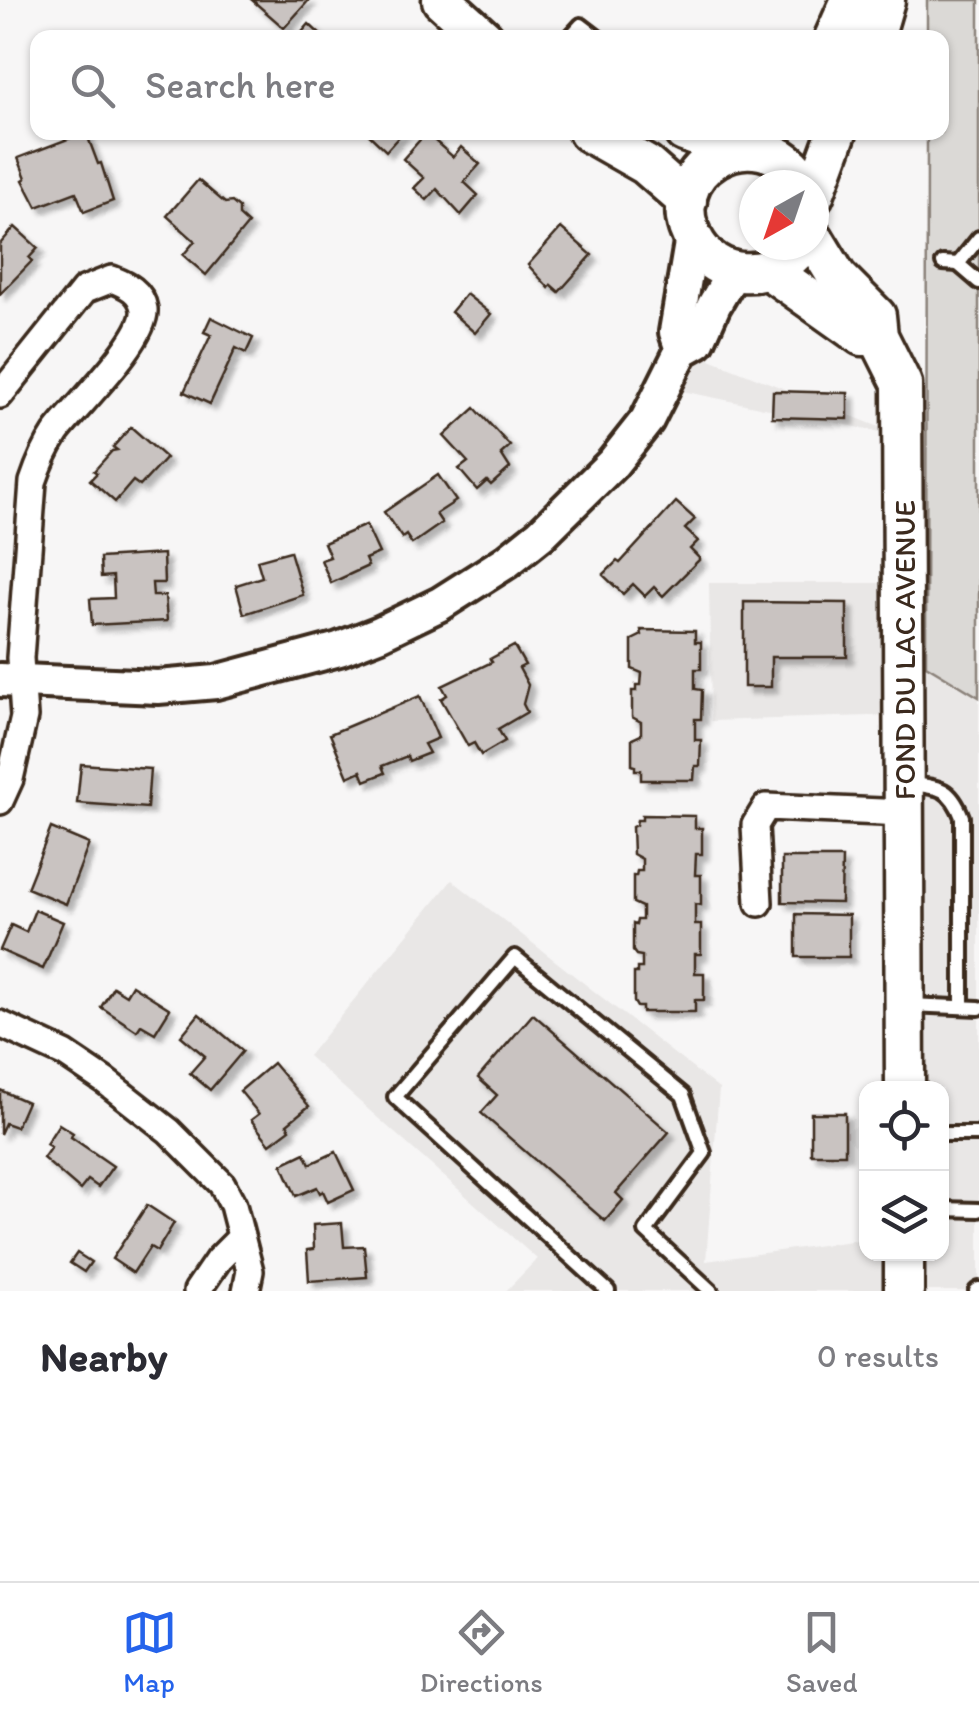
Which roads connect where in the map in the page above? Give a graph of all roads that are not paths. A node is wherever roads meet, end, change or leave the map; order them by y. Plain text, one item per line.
1 (442, 0) edge
2 (850, 0) edge
3 (885, 0) edge
4 (475, 30) edge
5 (837, 30) edge
6 (876, 30) edge
7 (602, 140) edge
8 (835, 140) edge
9 (752, 143) edge
10 (797, 170) edge
11 (823, 170) edge
12 (689, 219) junction
13 (979, 238) edge
14 (787, 260) edge
15 (827, 260) edge
16 (943, 263) dead end
17 (958, 264) junction
18 (751, 271) junction
19 (979, 282) edge
20 (878, 336) junction
21 (682, 350) junction
22 (0, 396) edge
23 (11, 680) edge
24 (904, 798) junction
25 (0, 801) edge
26 (759, 903) dead end
27 (906, 1005) junction
28 (962, 1008) junction
29 (979, 1008) edge
30 (0, 1024) edge
31 (905, 1081) edge
32 (949, 1134) edge
33 (979, 1134) edge
34 (949, 1209) edge
35 (979, 1210) edge
36 (240, 1238) junction
37 (904, 1261) edge
38 (196, 1291) edge
39 (246, 1291) edge
40 (608, 1291) edge
41 (711, 1291) edge
42 (904, 1291) edge

1 - 4 main road
2 - 5 main road
3 - 6 main road
7 - 12 main road
8 - 11 main road
9 - 10 main road
9 - 12 main road
12 - 18 main road
12 - 21 street
13 - 17 lane
14 - 18 main road
15 - 20 main road, FOND DU LAC AVENUE
16 - 17 lane
17 - 19 lane
18 - 20 main road
18 - 21 street
20 - 24 main road, FOND DU LAC AVENUE
21 - 23 street
22 - 23 street
23 - 25 street
24 - 26 street
24 - 27 main road, FOND DU LAC AVENUE
24 - 28 lane
27 - 28 lane
27 - 31 main road, FOND DU LAC AVENUE
28 - 29 lane
30 - 36 street
32 - 33 lane
34 - 35 lane
36 - 38 street
36 - 39 street
37 - 42 main road
40 - 41 lane

